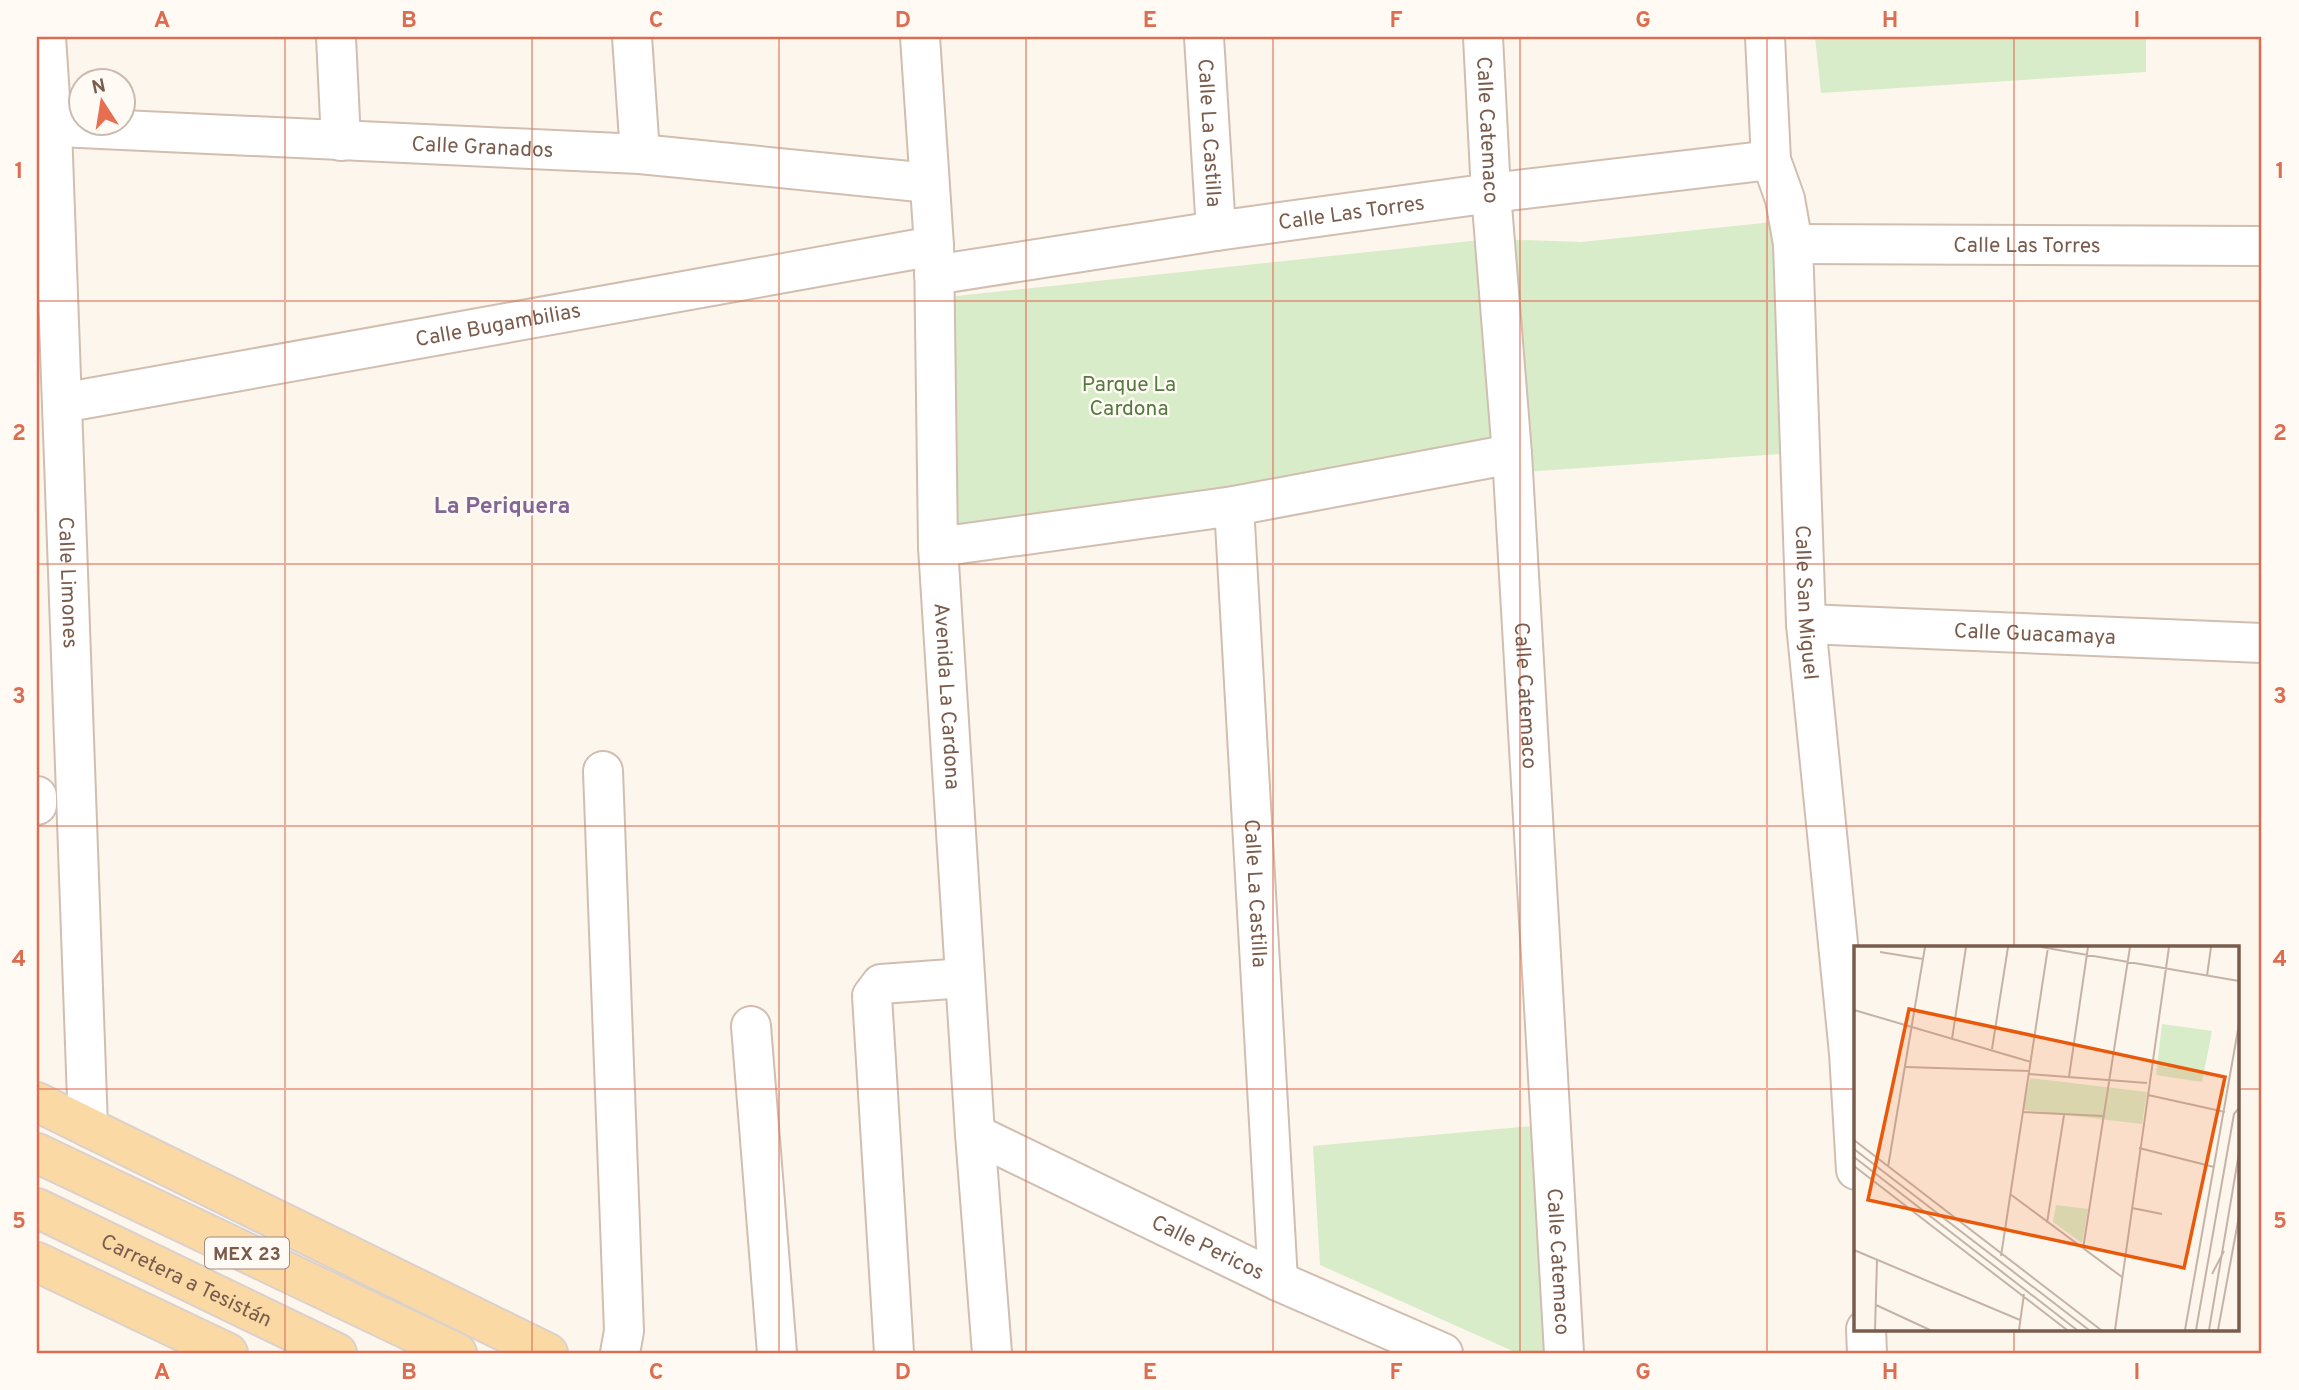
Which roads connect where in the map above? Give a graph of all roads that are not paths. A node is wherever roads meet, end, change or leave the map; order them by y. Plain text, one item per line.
1 (46, 37) edge
2 (336, 37) edge
3 (632, 37) edge
4 (920, 37) edge
5 (1204, 37) edge
6 (1483, 37) edge
7 (1765, 37) edge
8 (44, 127) edge
9 (341, 141) junction
10 (639, 154) junction
11 (1771, 160) junction
12 (929, 183) junction
13 (1491, 193) junction
14 (1216, 231) junction
15 (1793, 244) junction
16 (2262, 246) edge
17 (934, 261) junction
18 (62, 403) junction
19 (1512, 454) junction
20 (1234, 506) junction
21 (938, 547) junction
22 (1807, 624) junction
23 (2262, 643) edge
24 (603, 771) dead end
25 (37, 796) edge
26 (37, 805) edge
27 (965, 978) junction
28 (751, 1026) dead end
29 (1853, 1053) edge
30 (1854, 1092) edge
31 (37, 1102) edge
32 (88, 1127) junction
33 (975, 1134) junction
34 (37, 1153) edge
35 (37, 1208) edge
36 (37, 1262) edge
37 (1278, 1281) junction
38 (1866, 1330) edge
39 (228, 1353) edge
40 (337, 1353) edge
41 (457, 1353) edge
42 (548, 1353) edge
43 (620, 1353) edge
44 (777, 1353) edge
45 (894, 1353) edge
46 (992, 1353) edge
47 (1443, 1353) edge
48 (1564, 1353) edge
49 (1867, 1353) edge

1 - 8 street, Calle Limones
2 - 9 street
3 - 10 street
4 - 12 street, Avenida La Cardona
5 - 14 street, Calle La Castilla
6 - 13 street, Calle Catemaco
7 - 11 street, Calle San Miguel
8 - 9 street, Calle Granados
8 - 18 street, Calle Limones
9 - 10 street, Calle Granados
10 - 12 street, Calle Granados
11 - 13 street, Calle Las Torres
11 - 15 street, Calle San Miguel
12 - 17 street, Avenida La Cardona
13 - 14 street, Calle Las Torres
13 - 19 street, Calle Catemaco
14 - 17 street, Calle Las Torres
15 - 16 street, Calle Las Torres
15 - 22 street, Calle San Miguel
17 - 18 street, Calle Bugambilias
17 - 21 street, Avenida La Cardona
18 - 32 street, Calle Limones
19 - 20 street
19 - 48 street, Calle Catemaco
20 - 21 street
20 - 37 street, Calle La Castilla
21 - 27 street, Avenida La Cardona
22 - 23 street, Calle Guacamaya
22 - 29 street, Calle San Miguel
24 - 43 street
25 - 26 street
27 - 33 street, Avenida La Cardona
27 - 45 street
28 - 44 street
29 - 30 street, Calle San Miguel
31 - 32 main road
32 - 42 main road
33 - 37 street, Calle Pericos
33 - 46 street, Avenida La Cardona
34 - 41 main road, MEX 23
35 - 40 main road, Carretera a Tesistán / MEX 23
36 - 39 main road
37 - 47 street, Calle Pericos
38 - 49 street

